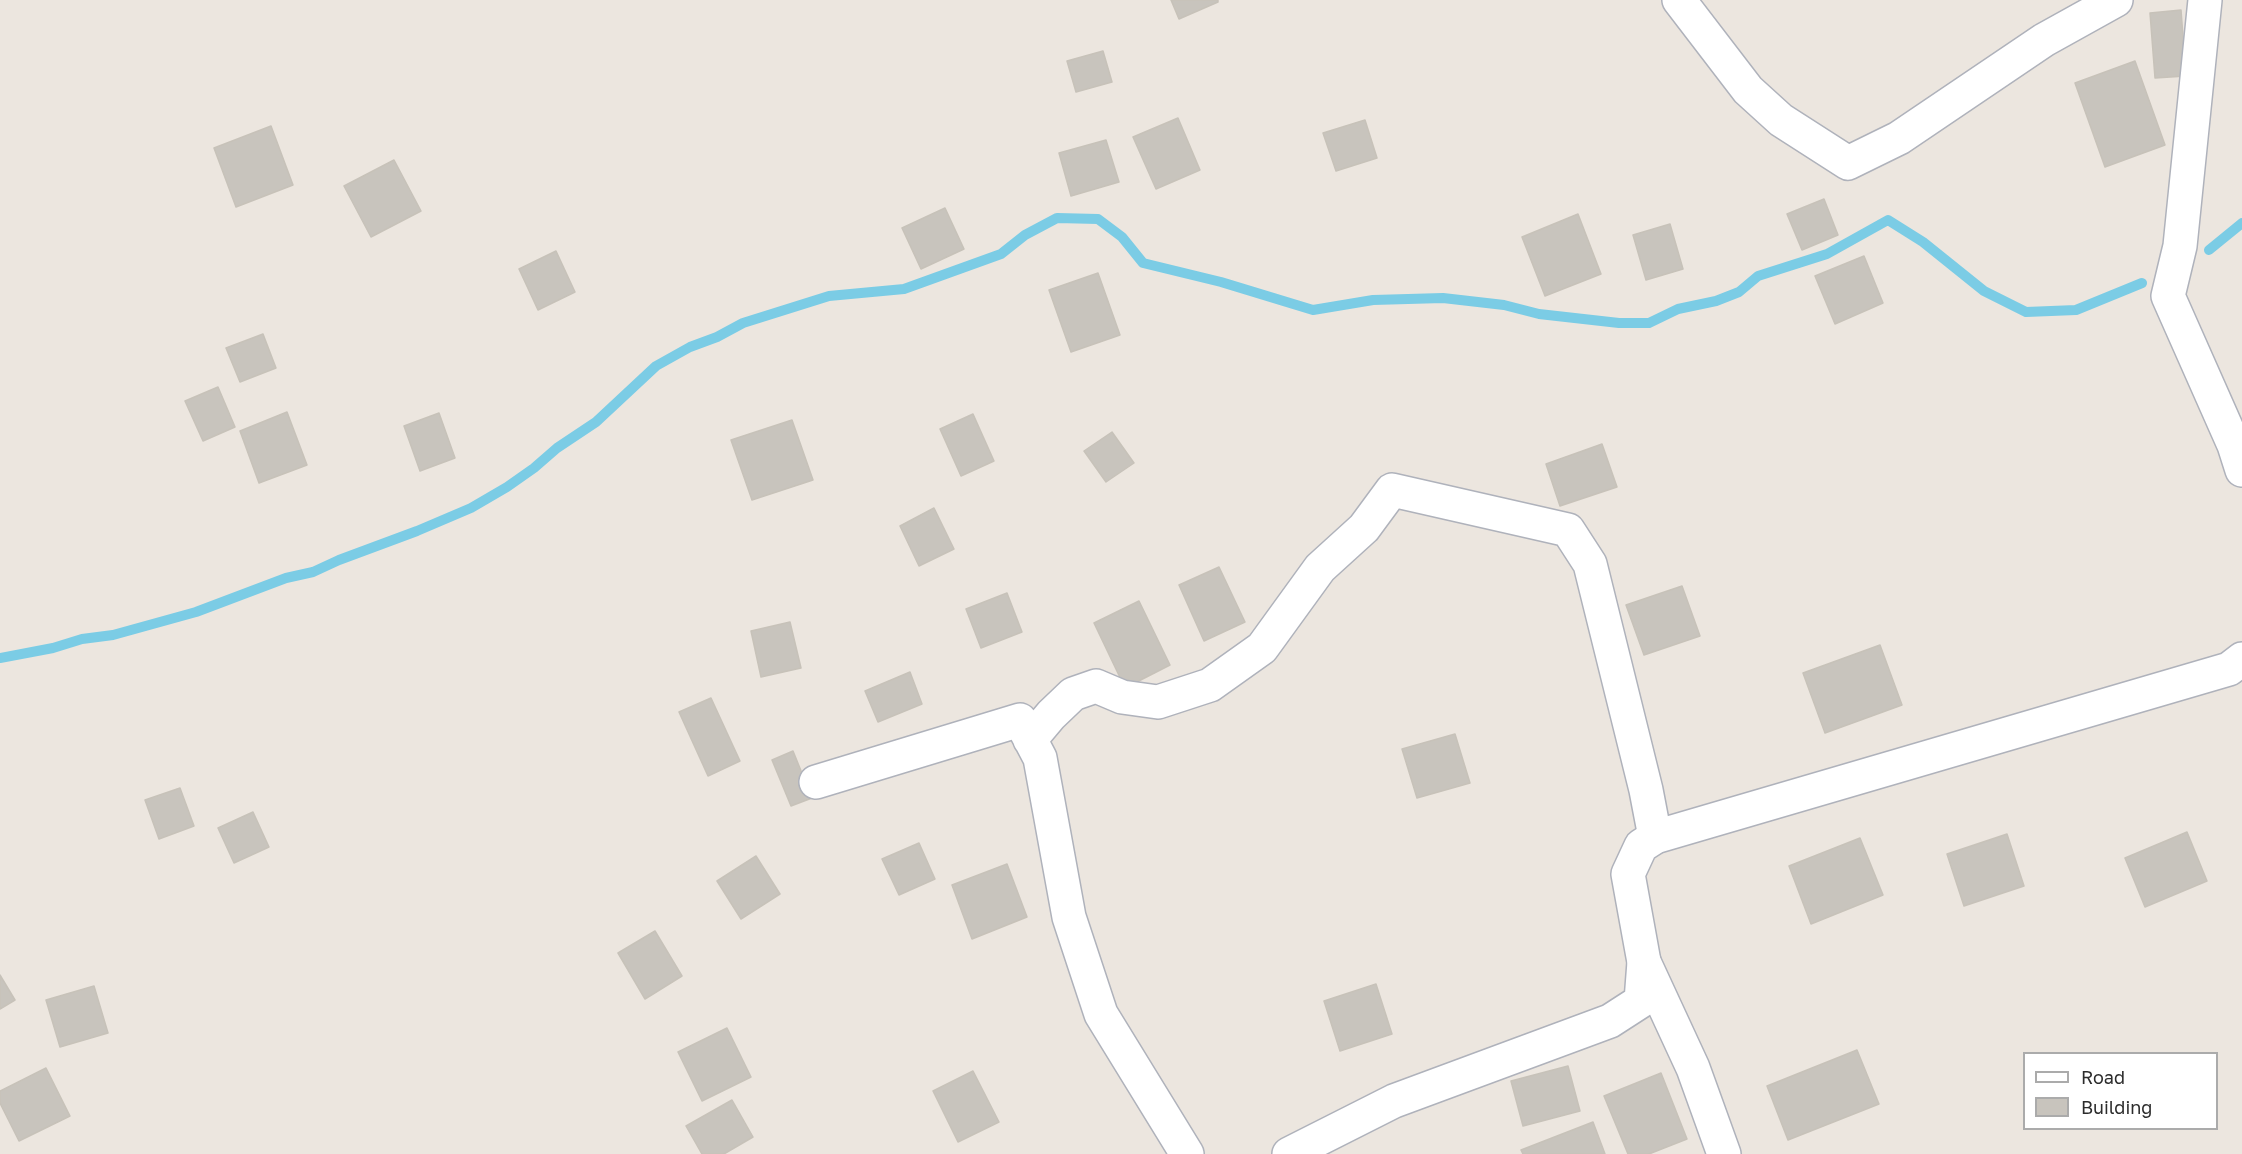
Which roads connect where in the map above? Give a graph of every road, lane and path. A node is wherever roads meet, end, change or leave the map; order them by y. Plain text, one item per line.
1 (1678, 0) edge
2 (2116, 0) edge
3 (2205, 0) edge
4 (2242, 470) edge
5 (2242, 659) edge
6 (1030, 740) junction
7 (816, 782) dead end
8 (1655, 837) junction
9 (1644, 962) junction
10 (1187, 1154) edge
11 (1289, 1154) edge
12 (1724, 1154) edge

1 - 2 street
3 - 4 street
5 - 8 street
6 - 7 street
6 - 8 street
6 - 10 street
8 - 9 street
9 - 11 street
9 - 12 street

